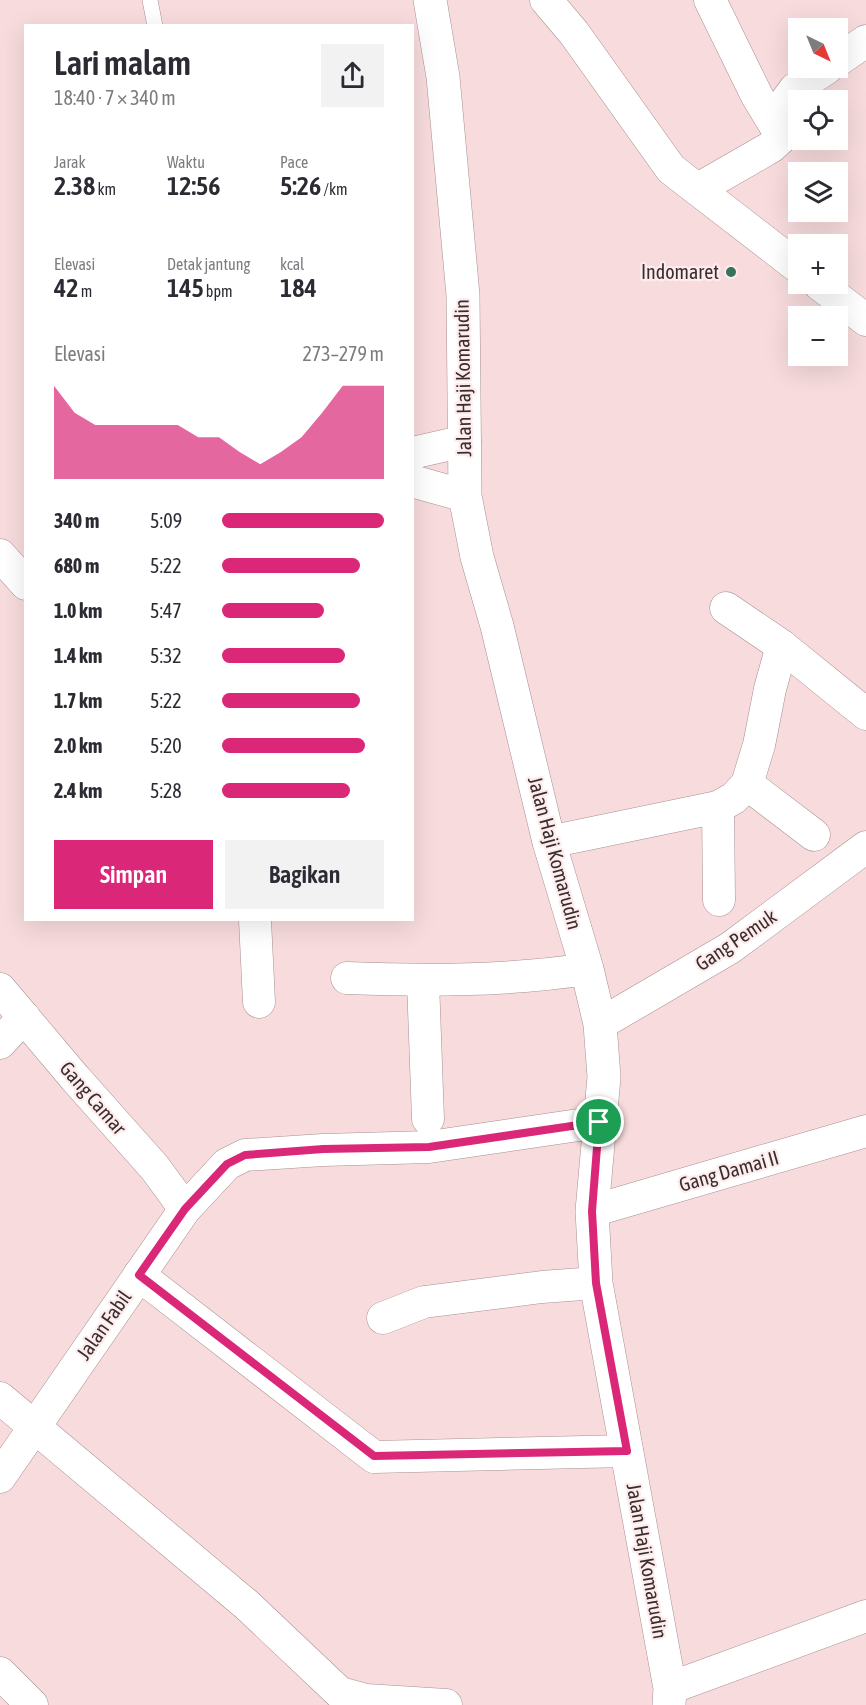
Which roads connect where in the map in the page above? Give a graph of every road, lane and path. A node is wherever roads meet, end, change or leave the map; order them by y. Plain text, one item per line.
1 (150, 0) edge
2 (430, 0) edge
3 (546, 0) edge
4 (710, 0) edge
5 (155, 24) edge
6 (866, 41) edge
7 (848, 53) edge
8 (812, 78) edge
9 (782, 137) junction
10 (698, 189) junction
11 (788, 259) edge
12 (832, 294) edge
13 (866, 320) edge
14 (465, 441) junction
15 (414, 453) edge
16 (414, 482) edge
17 (465, 496) junction
18 (0, 555) edge
19 (24, 582) edge
20 (726, 608) dead end
21 (782, 646) junction
22 (866, 714) edge
23 (747, 784) junction
24 (718, 807) junction
25 (814, 835) dead end
26 (549, 842) junction
27 (866, 847) edge
28 (719, 900) dead end
29 (255, 921) edge
30 (587, 969) junction
31 (347, 978) dead end
32 (423, 981) junction
33 (0, 989) edge
34 (259, 1002) dead end
35 (24, 1017) junction
36 (600, 1024) junction
37 (0, 1043) edge
38 (428, 1119) dead end
39 (599, 1122) junction
40 (866, 1131) edge
41 (185, 1209) junction
42 (592, 1211) junction
43 (139, 1275) junction
44 (596, 1283) junction
45 (383, 1318) dead end
46 (0, 1398) edge
47 (33, 1428) junction
48 (627, 1451) junction
49 (0, 1477) edge
50 (866, 1616) edge
51 (0, 1673) edge
52 (670, 1697) edge
53 (32, 1705) edge
54 (446, 1705) edge

1 - 5 lane
2 - 14 street, Jalan Haji Komarudin
3 - 10 street
4 - 9 street
6 - 7 street
8 - 9 street
9 - 10 street
10 - 11 street
12 - 13 street
14 - 15 street
14 - 17 street, Jalan Haji Komarudin
16 - 17 street
17 - 26 street, Jalan Haji Komarudin
18 - 19 street
20 - 21 street
21 - 22 street
21 - 23 street
23 - 24 street
23 - 25 street
24 - 26 street
24 - 28 street
26 - 30 street, Jalan Haji Komarudin
27 - 36 street, Gang Pemuk
29 - 34 street
30 - 32 street
30 - 36 street, Jalan Haji Komarudin
31 - 32 street
32 - 38 street
33 - 35 street, Gang Camar
35 - 37 street
35 - 41 street, Gang Camar
36 - 39 street, Jalan Haji Komarudin
39 - 41 street, Jalan Fabil
39 - 42 street, Jalan Haji Komarudin
40 - 42 street, Gang Damai II
41 - 43 street, Jalan Fabil
42 - 44 street, Jalan Haji Komarudin
43 - 47 street, Jalan Fabil
43 - 48 street
44 - 45 street
44 - 48 street, Jalan Haji Komarudin
46 - 47 street
47 - 49 street, Jalan Fabil
47 - 54 street
48 - 52 street, Jalan Haji Komarudin
50 - 52 street
51 - 53 street

